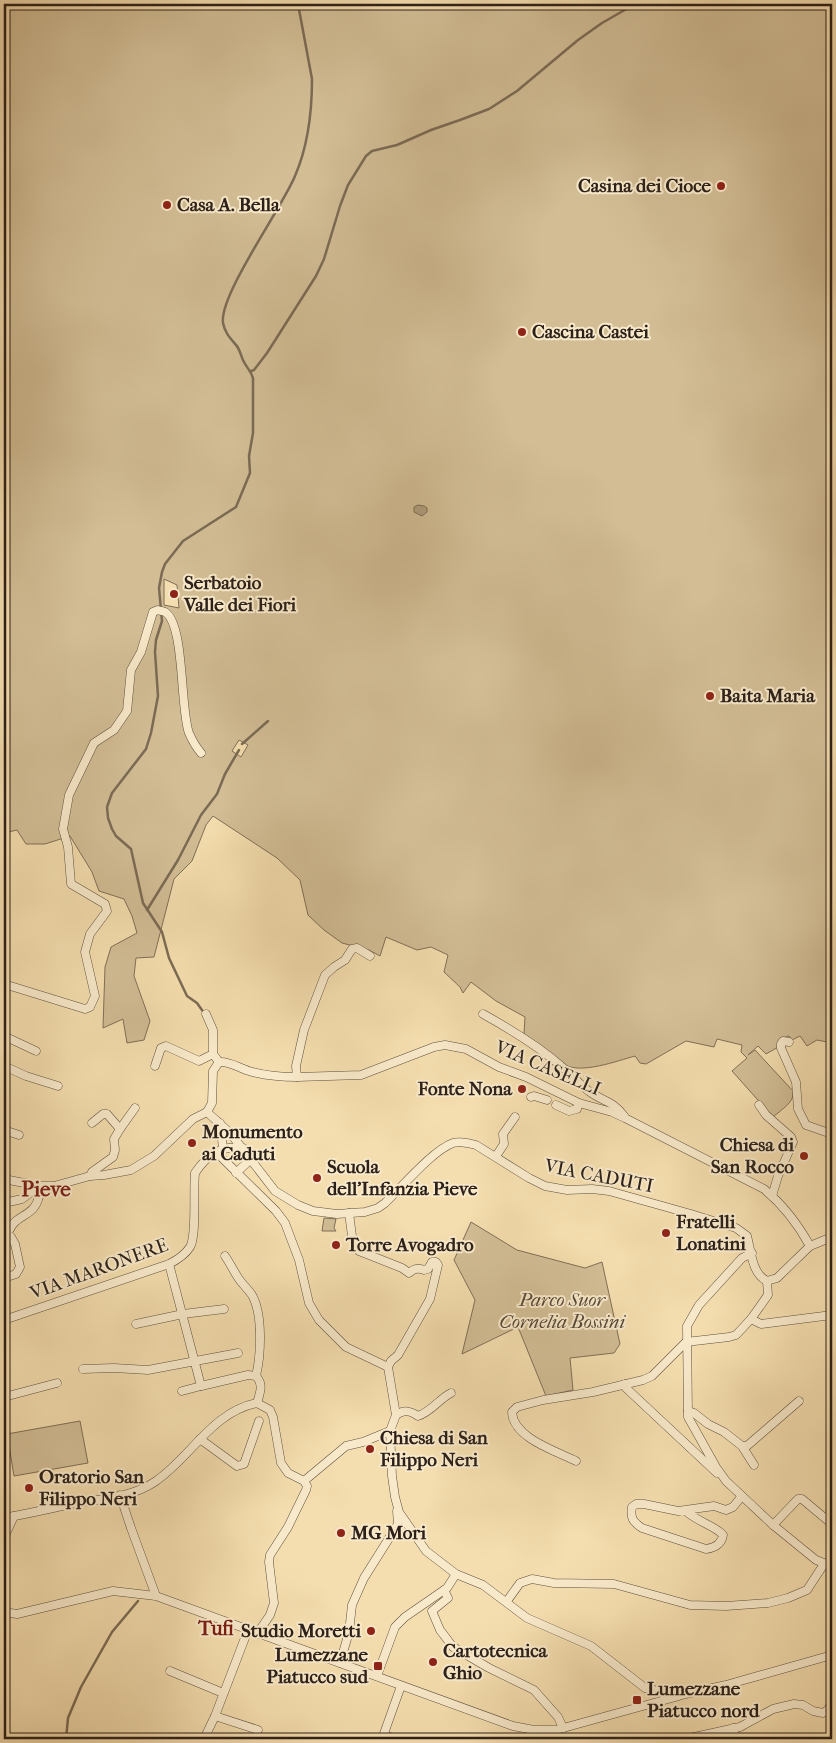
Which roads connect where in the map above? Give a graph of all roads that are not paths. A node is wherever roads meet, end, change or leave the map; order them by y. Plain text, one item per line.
1 (201, 752) dead end
2 (370, 956) dead end
3 (4, 984) edge
4 (206, 1014) dead end
5 (483, 1014) dead end
6 (4, 1036) edge
7 (789, 1042) dead end
8 (36, 1052) dead end
9 (213, 1054) junction
10 (219, 1062) junction
11 (4, 1066) edge
12 (155, 1066) dead end
13 (297, 1077) junction
14 (58, 1086) dead end
15 (530, 1097) dead end
16 (547, 1100) dead end
17 (579, 1103) junction
18 (556, 1105) dead end
19 (759, 1105) dead end
20 (135, 1108) dead end
21 (207, 1112) junction
22 (515, 1117) dead end
23 (625, 1118) junction
24 (92, 1123) dead end
25 (220, 1123) junction
26 (120, 1129) junction
27 (4, 1130) edge
28 (826, 1132) dead end
29 (19, 1135) dead end
30 (243, 1148) junction
31 (219, 1150) junction
32 (496, 1156) junction
33 (251, 1158) junction
34 (236, 1173) junction
35 (90, 1176) junction
36 (4, 1179) edge
37 (40, 1186) junction
38 (54, 1186) junction
39 (772, 1196) junction
40 (4, 1203) edge
41 (349, 1213) junction
42 (8, 1225) edge
43 (11, 1237) dead end
44 (832, 1237) edge
45 (810, 1246) junction
46 (752, 1253) junction
47 (225, 1256) dead end
48 (169, 1264) junction
49 (4, 1278) edge
50 (767, 1281) junction
51 (224, 1308) dead end
52 (183, 1314) junction
53 (832, 1315) edge
54 (752, 1319) junction
55 (4, 1320) edge
56 (136, 1324) dead end
57 (686, 1342) junction
58 (238, 1353) dead end
59 (194, 1362) junction
60 (388, 1368) junction
61 (83, 1369) dead end
62 (256, 1376) junction
63 (57, 1383) dead end
64 (625, 1384) junction
65 (201, 1386) junction
66 (182, 1391) dead end
67 (451, 1393) dead end
68 (4, 1397) edge
69 (799, 1401) dead end
70 (257, 1403) junction
71 (395, 1411) junction
72 (688, 1411) junction
73 (259, 1421) dead end
74 (390, 1431) junction
75 (200, 1439) junction
76 (742, 1446) junction
77 (576, 1461) dead end
78 (754, 1465) dead end
79 (722, 1477) junction
80 (304, 1481) junction
81 (120, 1495) junction
82 (742, 1496) junction
83 (396, 1502) junction
84 (685, 1510) junction
85 (14, 1516) junction
86 (4, 1518) edge
87 (832, 1524) edge
88 (774, 1525) junction
89 (4, 1538) edge
90 (828, 1565) edge
91 (456, 1574) junction
92 (444, 1590) junction
93 (156, 1596) junction
94 (506, 1601) junction
95 (4, 1612) edge
96 (248, 1630) junction
97 (257, 1634) junction
98 (832, 1655) edge
99 (340, 1663) junction
100 (170, 1671) dead end
101 (377, 1676) junction
102 (401, 1686) junction
103 (645, 1688) junction
104 (223, 1693) junction
105 (681, 1695) junction
106 (832, 1698) edge
107 (645, 1706) junction
108 (215, 1716) junction
109 (563, 1728) junction
110 (734, 1728) junction
111 (258, 1730) dead end
112 (383, 1737) edge
113 (204, 1739) edge
114 (396, 1739) edge
115 (686, 1739) edge
116 (735, 1739) edge

1 - 3 street
2 - 13 street
4 - 9 street
5 - 23 street
6 - 8 street
7 - 28 street
9 - 10 street
9 - 12 street
10 - 13 street, VIA CASELLI
10 - 21 street
11 - 14 street
13 - 17 street, VIA CASELLI
15 - 16 street
17 - 18 street
17 - 23 street, VIA CASELLI
19 - 39 street
20 - 26 street
21 - 25 street, VIA CADUTI
21 - 35 street
22 - 32 street
23 - 39 street, VIA CASELLI
24 - 26 street
25 - 30 street, VIA CADUTI
25 - 31 street
26 - 35 street
27 - 29 street
30 - 31 street
30 - 33 street, VIA CADUTI
31 - 34 street
31 - 48 street, VIA MARONERE
32 - 41 street, VIA CADUTI
32 - 46 street, VIA CADUTI
33 - 34 street
33 - 41 street, VIA CADUTI
34 - 60 street
35 - 38 street
36 - 37 street
37 - 38 street
37 - 40 street
38 - 42 street
39 - 45 street, VIA CASELLI
41 - 60 street
43 - 49 street
44 - 45 street
45 - 50 street
46 - 50 street, VIA CADUTI
46 - 57 street
47 - 62 street
48 - 52 street
48 - 55 street, VIA MARONERE
50 - 54 street
51 - 52 street
52 - 56 street
52 - 59 street
53 - 54 street
54 - 57 street
57 - 64 street
57 - 72 street
58 - 59 street
59 - 61 street
59 - 65 street
60 - 71 street
62 - 65 street
62 - 70 street
63 - 68 street
64 - 77 street
64 - 79 street
65 - 66 street
67 - 71 street
69 - 76 street
70 - 75 street
70 - 80 street
71 - 74 street
72 - 76 street
72 - 79 street
73 - 75 street
74 - 80 street
74 - 83 street
75 - 81 street
76 - 78 street
79 - 82 street
80 - 97 street
81 - 85 street
81 - 93 street
82 - 84 street
82 - 88 street
83 - 91 street
83 - 99 street
84 - 84 street
85 - 86 street
85 - 89 street
87 - 88 street
88 - 90 street
90 - 94 street
91 - 92 street
91 - 94 street
92 - 101 street
92 - 109 street
93 - 95 street
93 - 96 street
94 - 103 street
96 - 97 street
96 - 104 street
97 - 99 street
98 - 105 street
99 - 101 street
100 - 104 street
101 - 102 street
102 - 109 street
102 - 112 street
103 - 105 street
103 - 107 street
104 - 108 street
105 - 107 street
106 - 110 street
107 - 109 street
108 - 111 street
108 - 113 street
110 - 115 street
110 - 116 street
112 - 114 street

